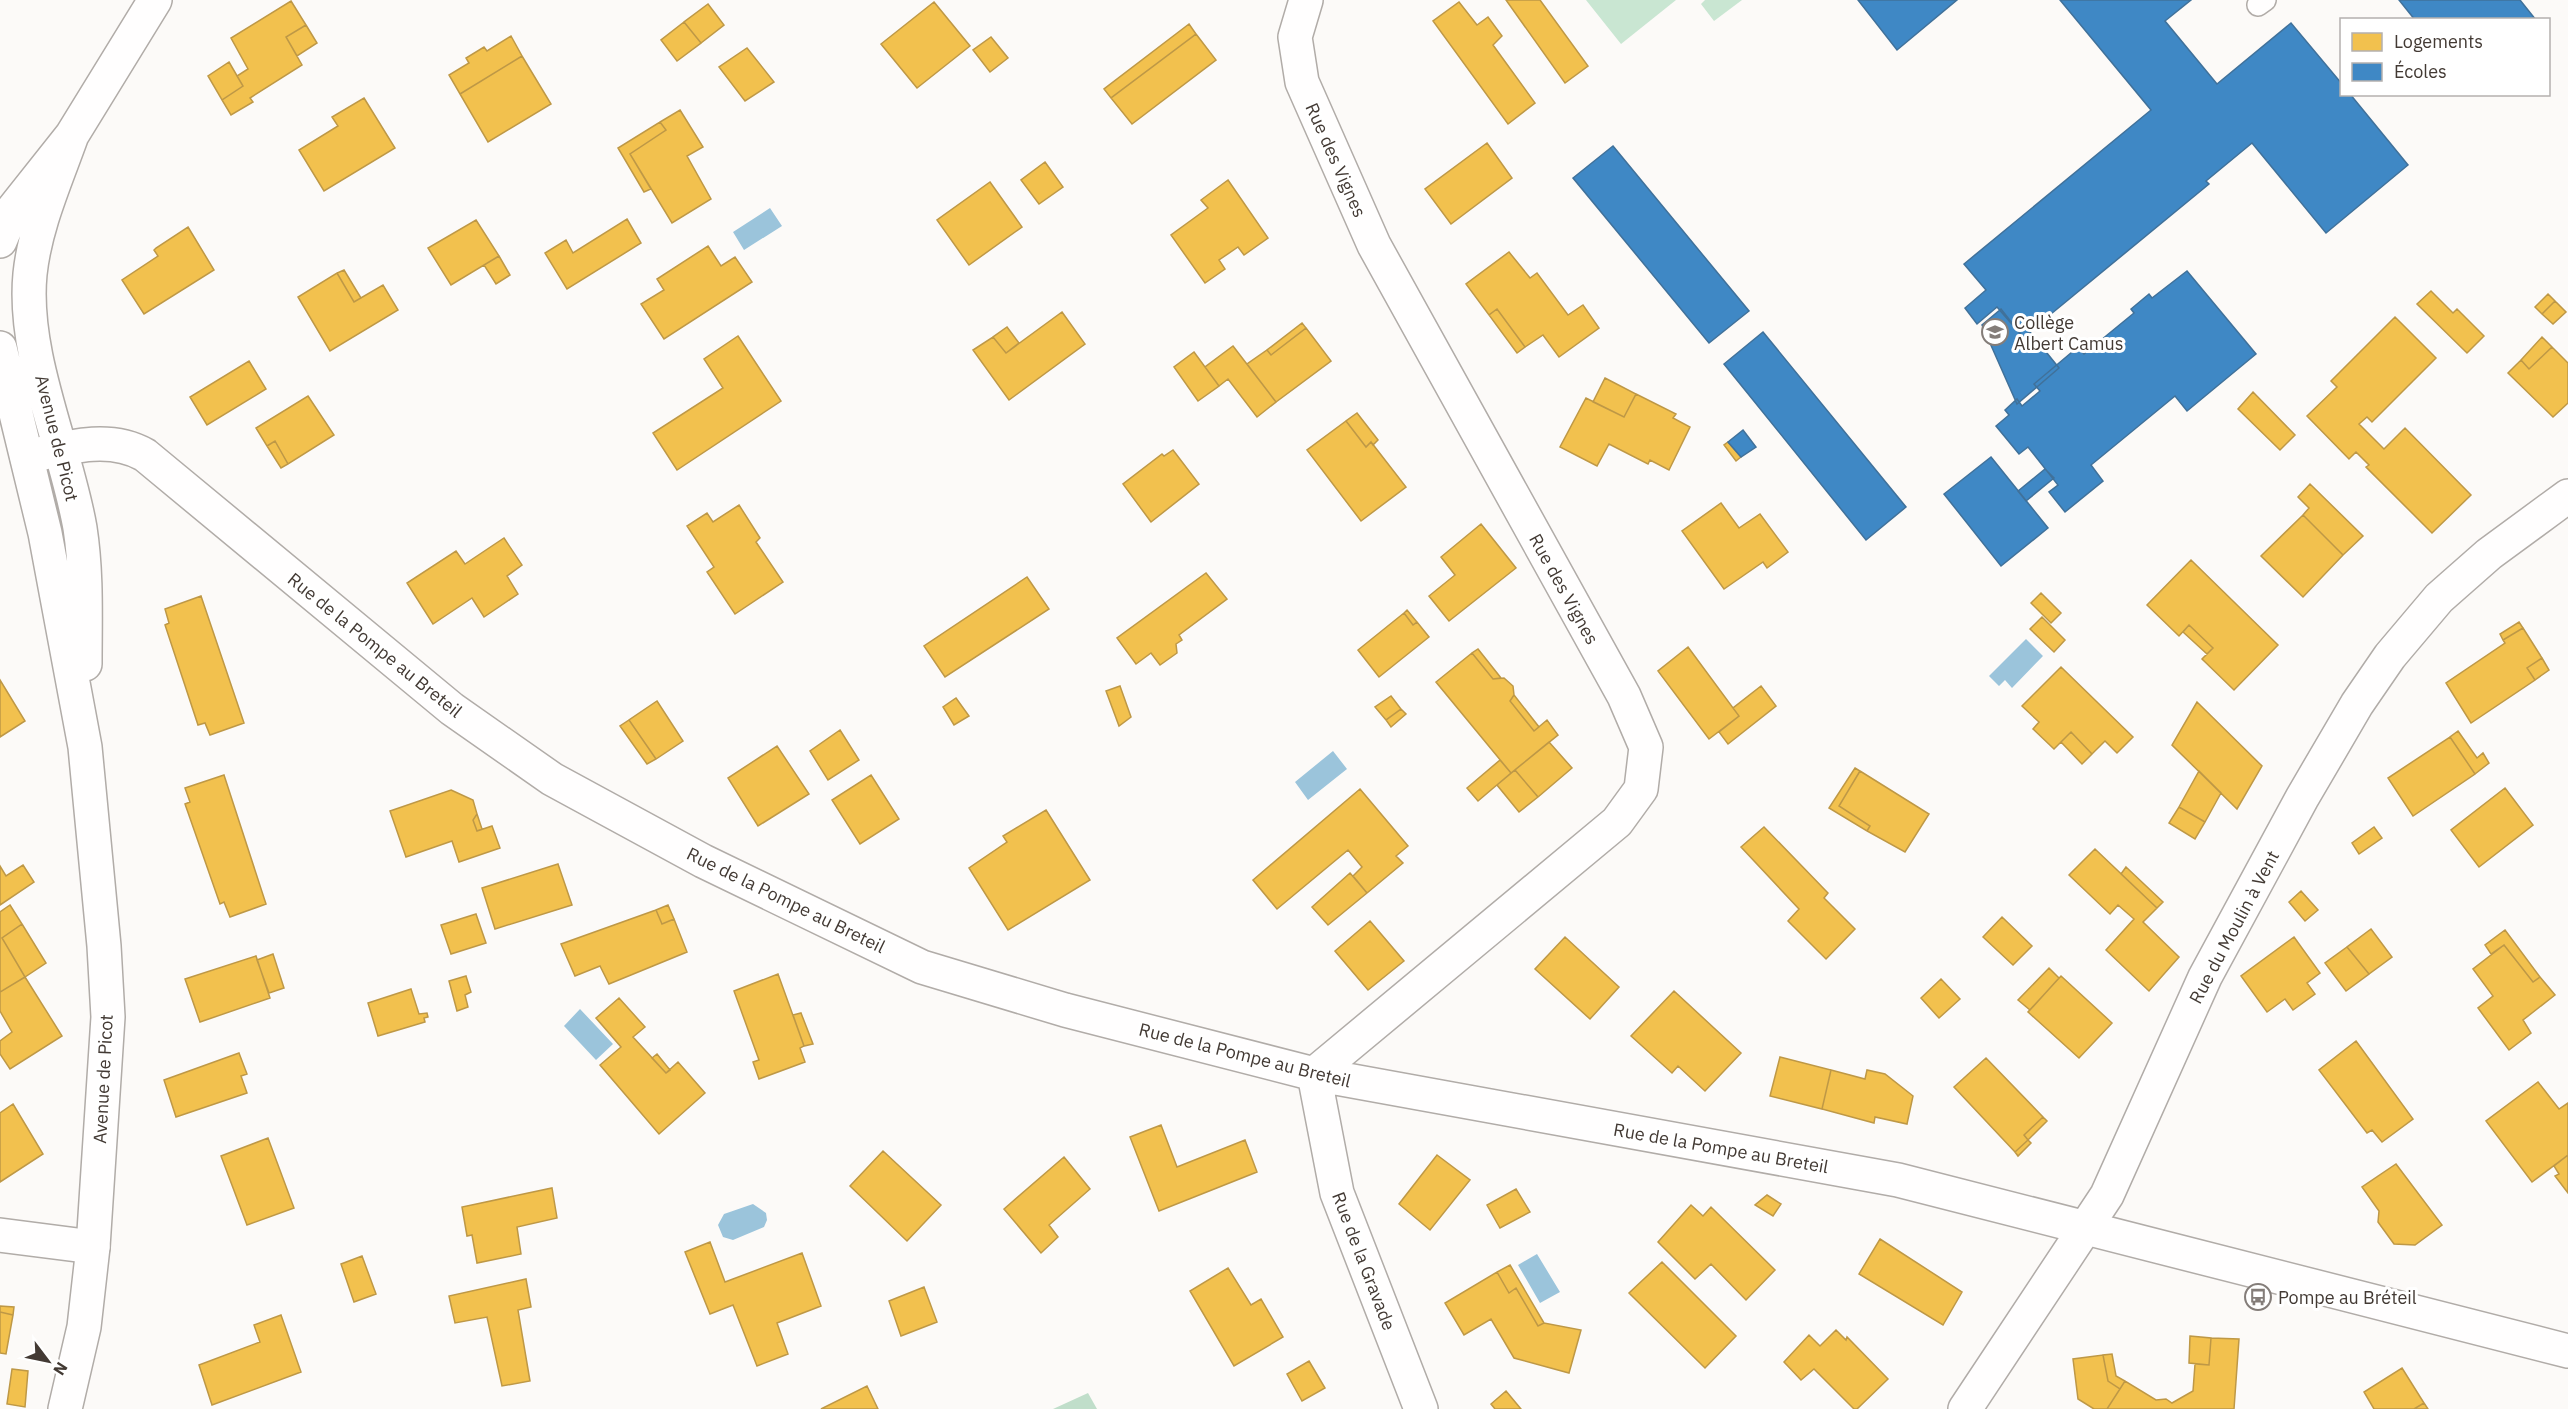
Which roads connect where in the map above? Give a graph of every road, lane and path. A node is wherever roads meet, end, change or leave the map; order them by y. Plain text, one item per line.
1 (155, 0) edge
2 (1306, 0) edge
3 (72, 135) junction
4 (0, 241) edge
5 (0, 255) edge
6 (30, 322) junction
7 (0, 348) edge
8 (61, 448) junction
9 (27, 457) junction
10 (2566, 500) edge
11 (85, 747) junction
12 (1314, 1074) junction
13 (2086, 1229) junction
14 (0, 1235) edge
15 (93, 1247) junction
16 (2568, 1351) edge
17 (65, 1409) edge
18 (1421, 1409) edge
19 (1965, 1409) edge

1 - 3 street, Avenue de Picot
2 - 12 street, Rue des Vignes
3 - 4 street, Avenue de Picot
3 - 6 street, Avenue de Picot
5 - 6 street
6 - 8 street, Avenue de Picot
7 - 9 street, Avenue de Picot
8 - 9 street, Rue de la Pompe au Breteil
8 - 11 street, Avenue de Picot
8 - 12 street, Rue de la Pompe au Breteil
9 - 11 street, Avenue de Picot
10 - 13 street, Rue du Moulin à Vent
11 - 15 street, Avenue de Picot
12 - 13 street, Rue de la Pompe au Breteil
12 - 18 street, Rue de la Gravade
13 - 16 street, Rue de la Pompe au Breteil
13 - 19 street, Rue du Moulin à Vent
14 - 15 street
15 - 17 street, Avenue de Picot

